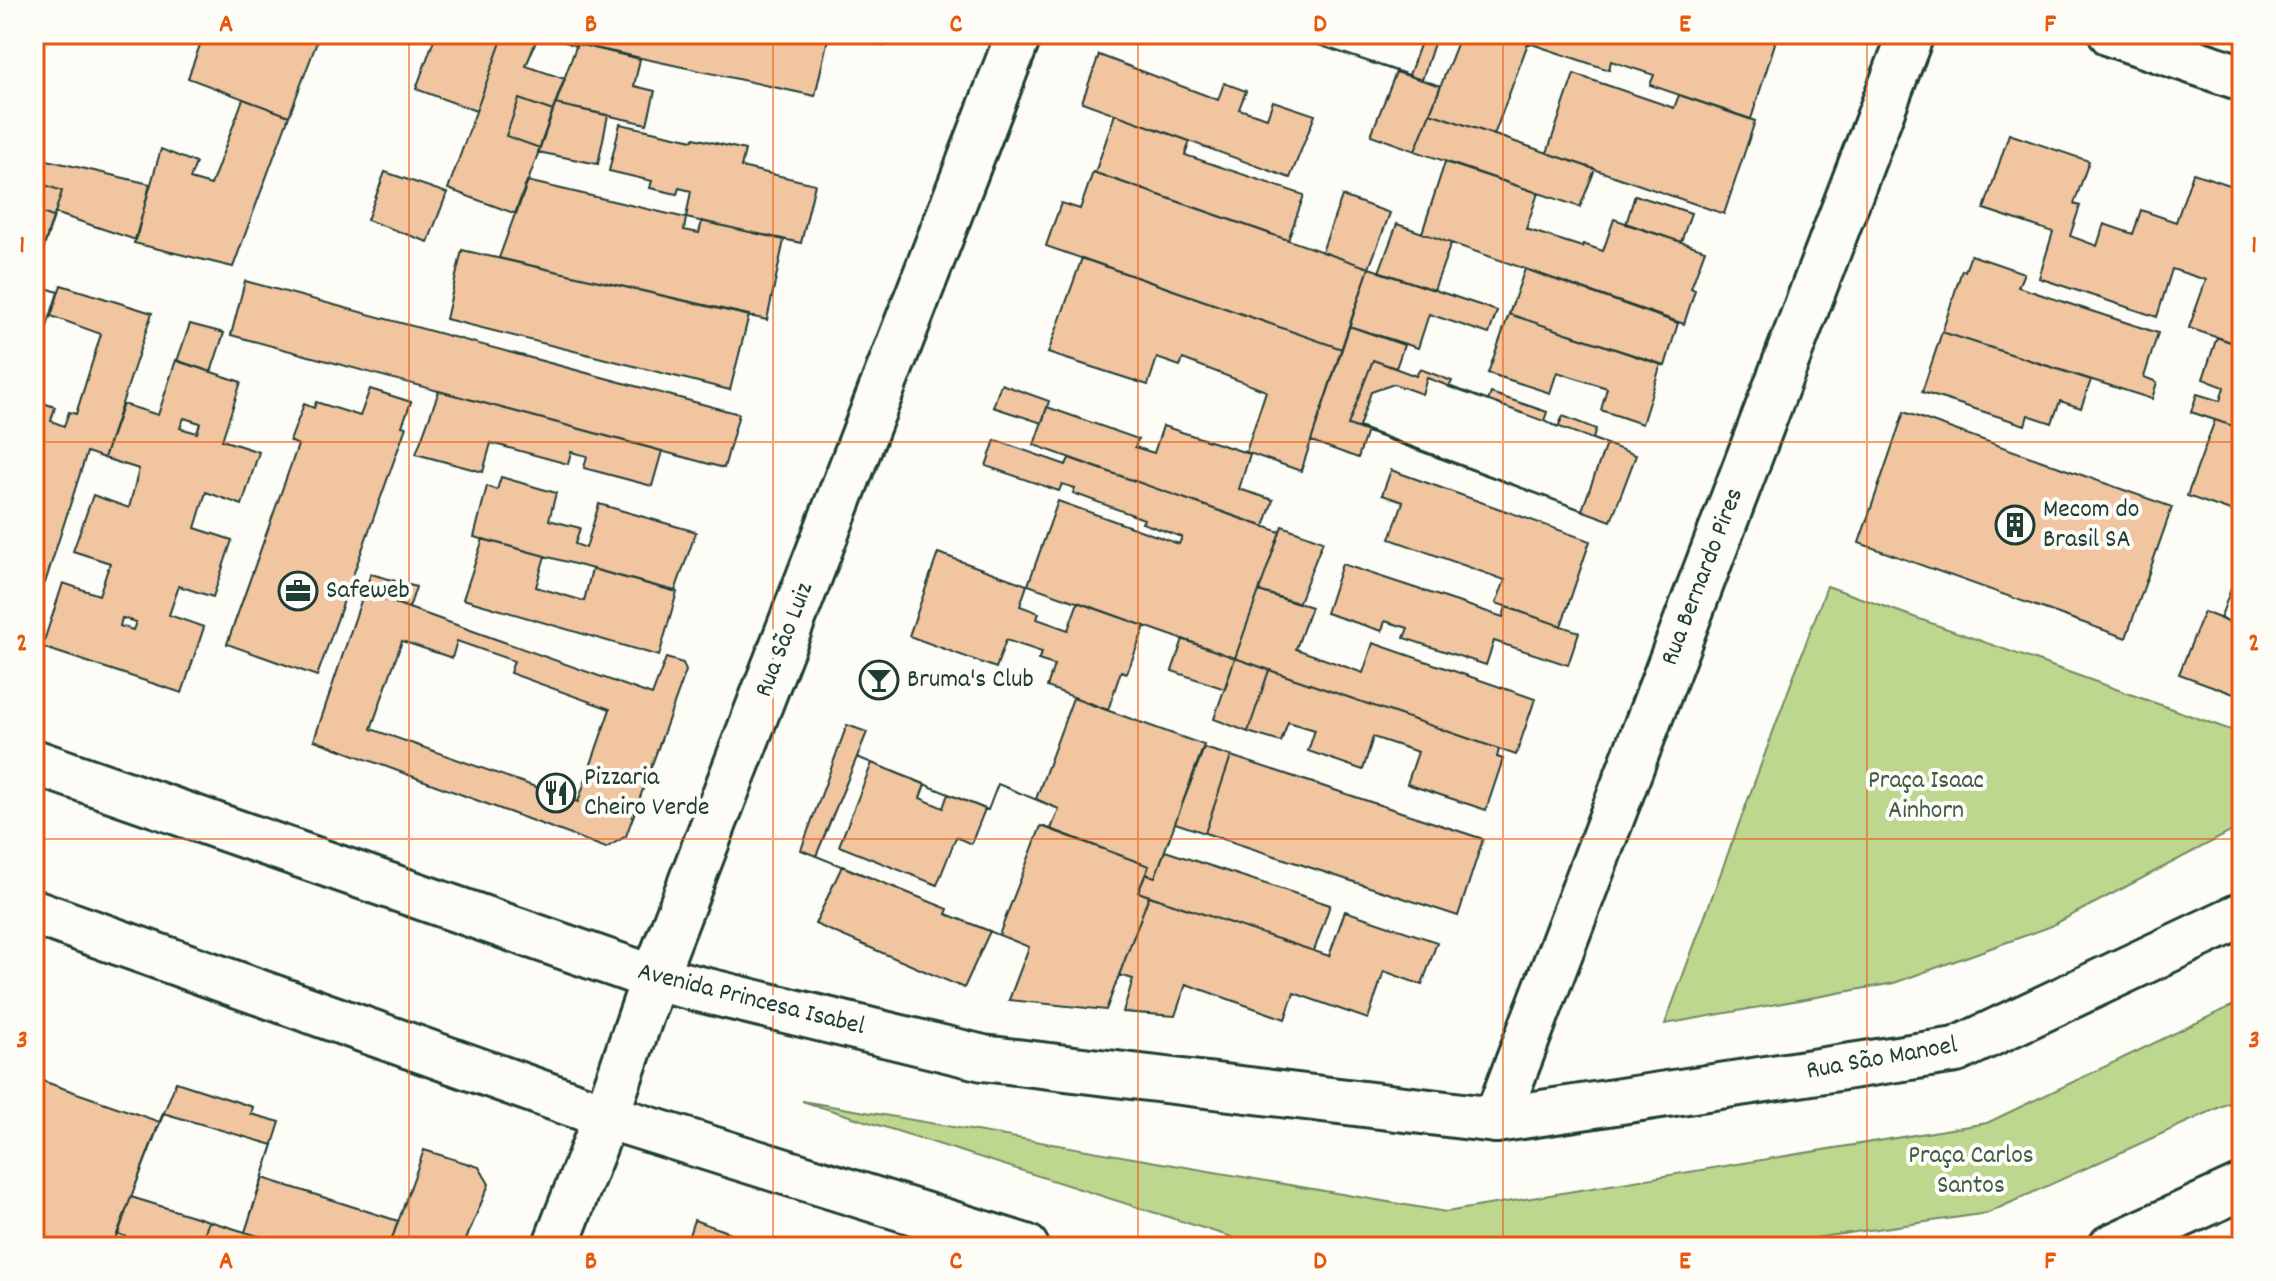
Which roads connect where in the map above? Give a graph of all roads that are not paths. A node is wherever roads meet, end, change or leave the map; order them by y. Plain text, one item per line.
1 (1019, 34) edge
2 (1911, 34) edge
3 (2112, 34) edge
4 (2242, 78) edge
5 (34, 762) edge
6 (34, 912) edge
7 (2242, 915) edge
8 (654, 978) junction
9 (606, 1116) junction
10 (1496, 1120) junction
11 (2242, 1187) edge
12 (555, 1247) edge
13 (1026, 1247) edge
14 (2111, 1247) edge

1 - 8 main road, Rua São Luiz
2 - 10 main road, Rua Bernardo Pires
3 - 4 main road
5 - 8 main road, Avenida Princesa Isabel
6 - 9 main road
7 - 10 main road, Rua São Manoel
8 - 9 main road, Rua São Luiz
8 - 10 main road, Avenida Princesa Isabel
9 - 12 main road, Rua São Luiz
9 - 13 main road
11 - 14 main road

